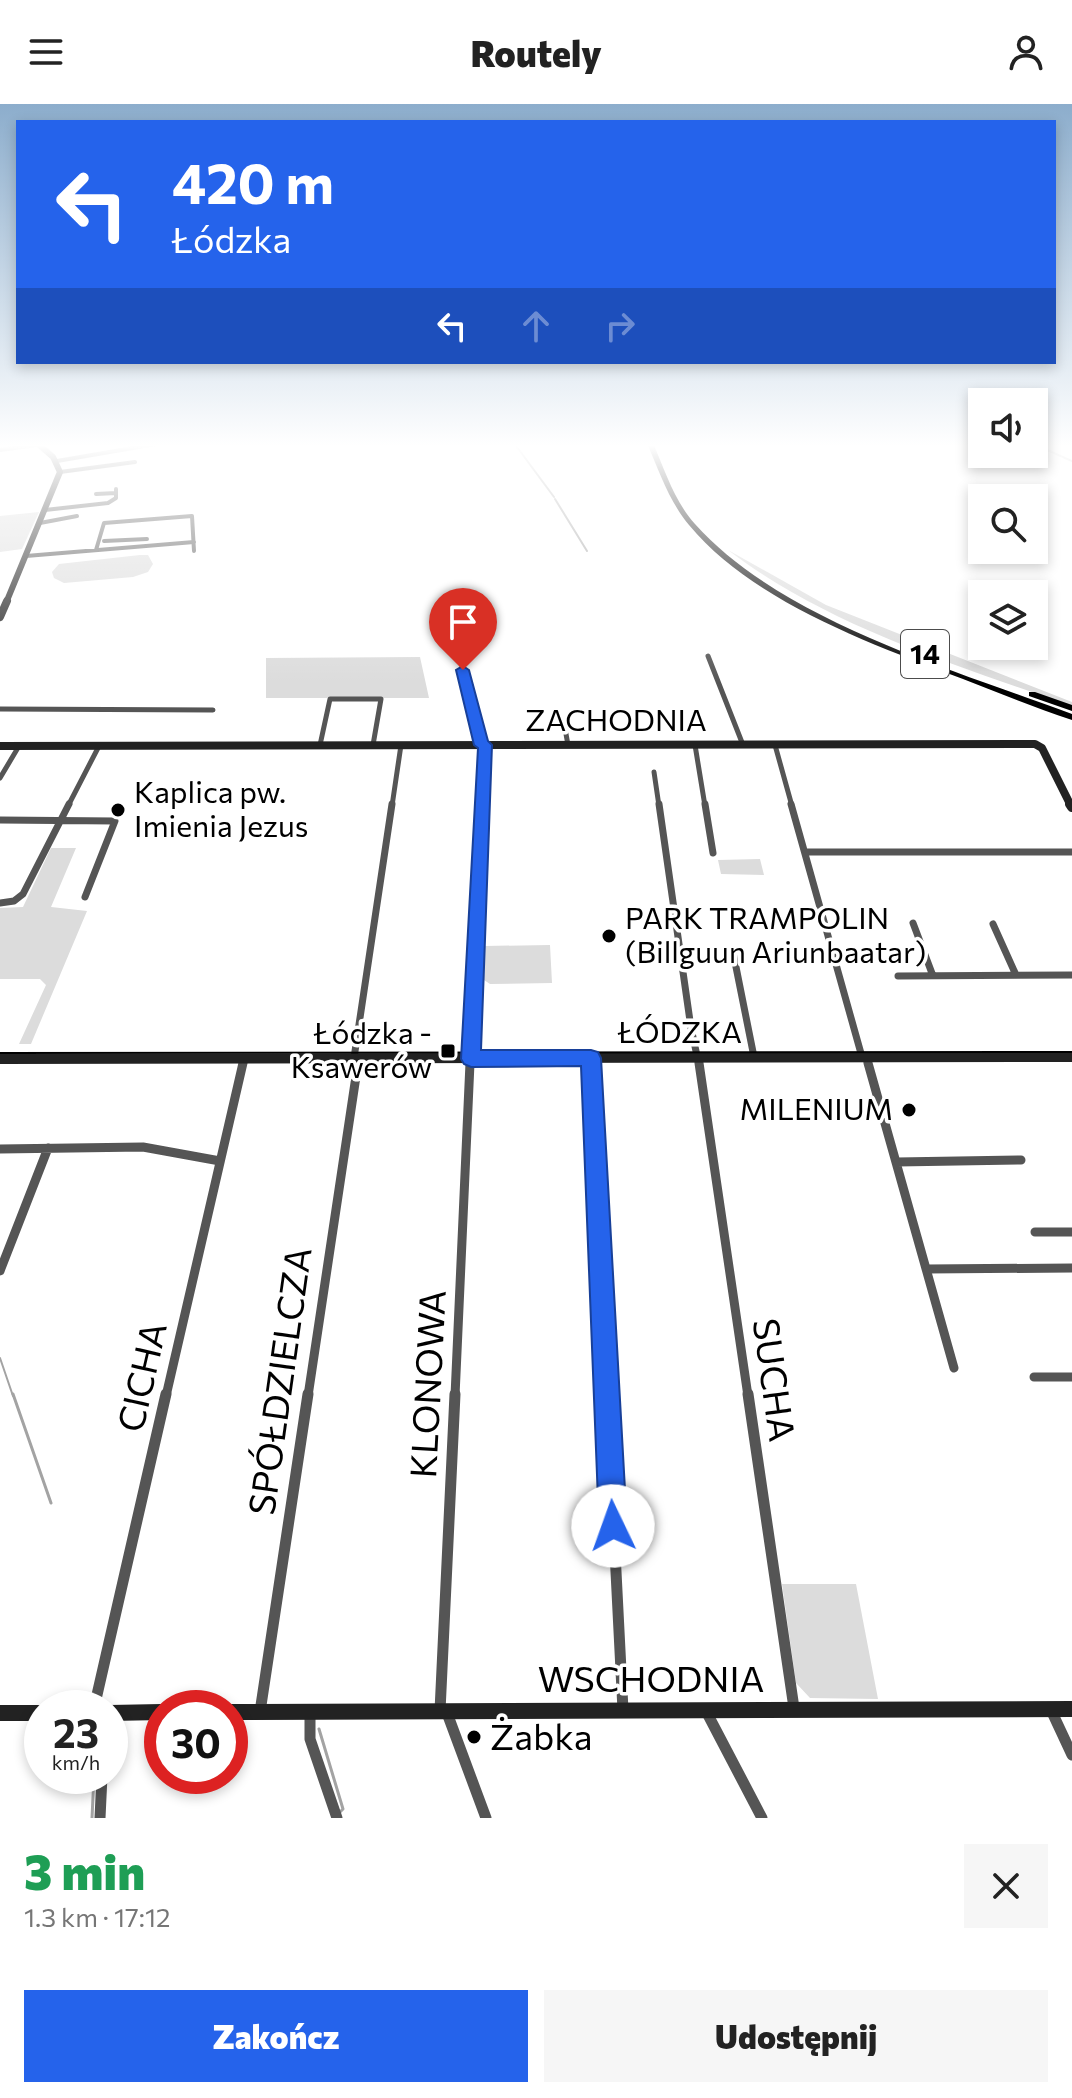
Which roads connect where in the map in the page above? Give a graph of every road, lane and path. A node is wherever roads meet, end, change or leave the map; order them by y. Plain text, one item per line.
1 (40, 523) edge
2 (151, 523) edge
3 (193, 523) edge
4 (692, 523) edge
5 (697, 523) edge
6 (104, 541) dead end
7 (194, 542) junction
8 (144, 546) junction
9 (96, 550) junction
10 (194, 551) dead end
11 (26, 556) junction
12 (0, 617) edge
13 (708, 656) dead end
14 (462, 666) dead end
15 (0, 709) edge
16 (213, 710) dead end
17 (1072, 715) edge
18 (564, 723) dead end
19 (320, 745) junction
20 (373, 745) junction
21 (401, 745) junction
22 (483, 745) junction
23 (568, 745) junction
24 (695, 745) junction
25 (743, 745) junction
26 (775, 745) junction
27 (0, 746) edge
28 (19, 746) junction
29 (99, 746) junction
30 (654, 776) dead end
31 (0, 778) edge
32 (1072, 807) edge
33 (0, 820) edge
34 (61, 820) junction
35 (806, 852) junction
36 (1072, 852) edge
37 (713, 853) dead end
38 (85, 897) dead end
39 (0, 903) edge
40 (913, 923) dead end
41 (993, 924) dead end
42 (733, 952) dead end
43 (1016, 975) junction
44 (1072, 975) edge
45 (898, 976) dead end
46 (933, 976) junction
47 (698, 1057) junction
48 (754, 1057) junction
49 (864, 1057) junction
50 (1072, 1057) edge
51 (244, 1058) junction
52 (356, 1058) junction
53 (591, 1058) junction
54 (0, 1059) edge
55 (471, 1059) junction
56 (48, 1148) junction
57 (0, 1149) edge
58 (1021, 1160) dead end
59 (220, 1161) junction
60 (897, 1162) junction
61 (1035, 1232) dead end
62 (1072, 1232) edge
63 (1072, 1268) edge
64 (927, 1269) junction
65 (0, 1271) edge
66 (954, 1368) dead end
67 (1034, 1377) dead end
68 (1072, 1377) edge
69 (98, 1690) edge
70 (1072, 1709) edge
71 (623, 1710) junction
72 (794, 1710) junction
73 (1051, 1710) junction
74 (443, 1711) junction
75 (706, 1711) junction
76 (248, 1712) edge
77 (260, 1712) junction
78 (310, 1712) junction
79 (0, 1713) edge
80 (24, 1713) edge
81 (1072, 1755) edge
82 (101, 1794) edge
83 (335, 1812) edge
84 (100, 1818) edge
85 (486, 1818) edge
86 (762, 1818) edge

1 - 11 street
2 - 9 street
3 - 7 street
4 - 17 main road, 14
5 - 17 main road, 14
6 - 8 street
7 - 8 street
7 - 10 street
8 - 9 street
9 - 11 street
11 - 12 street
13 - 25 street
14 - 22 street, KLONOWA
15 - 16 street
18 - 23 street
19 - 20 street, ZACHODNIA
19 - 20 street
19 - 29 street, ZACHODNIA
20 - 21 street, ZACHODNIA
21 - 22 street, ZACHODNIA
21 - 52 street, SPÓŁDZIELCZA
22 - 23 street, ZACHODNIA
22 - 55 street, KLONOWA
23 - 24 street, ZACHODNIA
24 - 25 street, ZACHODNIA
24 - 37 street
25 - 26 street, ZACHODNIA
26 - 32 street, ZACHODNIA
26 - 35 street
27 - 28 street, ZACHODNIA
28 - 29 street, ZACHODNIA
28 - 31 street
29 - 34 street
30 - 47 street, SUCHA
33 - 34 street
34 - 38 street
34 - 39 street
35 - 36 street
35 - 49 street
40 - 46 street
41 - 43 street
42 - 48 street
43 - 44 street
43 - 46 street
45 - 46 street
47 - 48 street, ŁÓDZKA
47 - 53 street, ŁÓDZKA
47 - 72 street, SUCHA
48 - 49 street, ŁÓDZKA
49 - 50 street, ŁÓDZKA
49 - 60 street
51 - 52 street, ŁÓDZKA
51 - 54 street, ŁÓDZKA
51 - 59 street, CICHA
52 - 55 street, ŁÓDZKA
52 - 77 street, SPÓŁDZIELCZA
53 - 55 street, ŁÓDZKA
53 - 71 street
55 - 74 street, KLONOWA
56 - 57 street
56 - 59 street
56 - 65 street
58 - 60 street
59 - 69 street, CICHA
60 - 64 street
61 - 62 street
63 - 64 street
64 - 66 street
67 - 68 street
70 - 73 street, WSCHODNIA
71 - 74 street, WSCHODNIA
71 - 75 street, WSCHODNIA
72 - 73 street, WSCHODNIA
72 - 75 street, WSCHODNIA
73 - 81 street
74 - 78 street, WSCHODNIA
74 - 85 street
75 - 86 street
76 - 77 street, WSCHODNIA
77 - 78 street, WSCHODNIA
78 - 83 street
79 - 80 street
82 - 84 street

